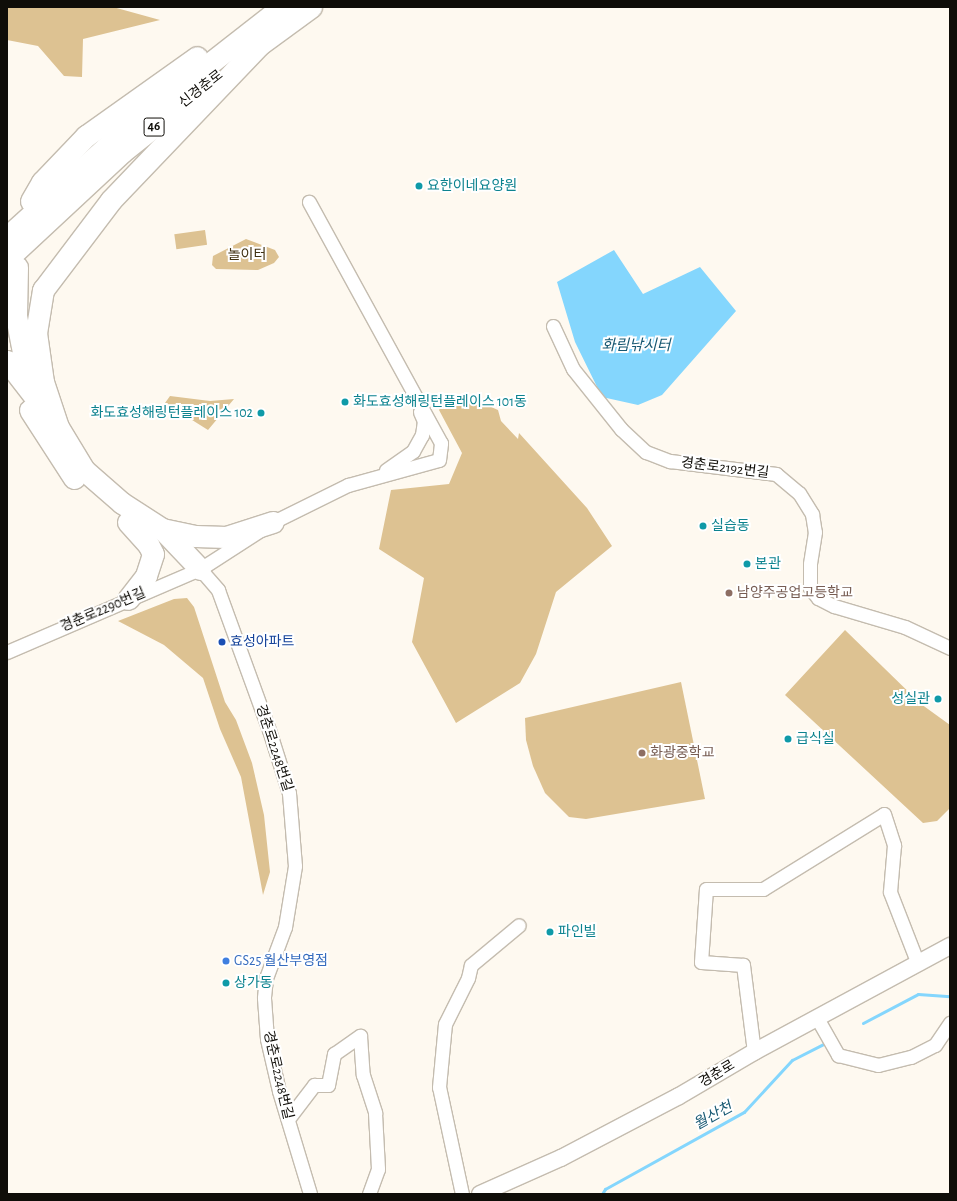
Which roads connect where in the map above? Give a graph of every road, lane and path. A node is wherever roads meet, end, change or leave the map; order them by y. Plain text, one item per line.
1 (277, 7) edge
2 (282, 7) edge
3 (311, 7) edge
4 (262, 42) junction
5 (31, 201) dead end
6 (309, 202) dead end
7 (7, 237) edge
8 (12, 263) edge
9 (553, 326) dead end
10 (7, 362) edge
11 (7, 379) edge
12 (31, 390) junction
13 (412, 392) junction
14 (50, 428) junction
15 (377, 476) junction
16 (128, 522) junction
17 (273, 522) junction
18 (162, 529) junction
19 (200, 568) junction
20 (128, 599) junction
21 (950, 648) edge
22 (7, 652) edge
23 (519, 925) dead end
24 (950, 946) edge
25 (918, 964) junction
26 (817, 1018) junction
27 (950, 1023) edge
28 (754, 1052) junction
29 (288, 1119) junction
30 (485, 1193) edge
31 (310, 1194) edge
32 (369, 1194) edge
33 (462, 1194) edge

1 - 5 highway
2 - 7 highway, 신경춘로 / 46
3 - 4 highway, 신경춘로 / 46
4 - 8 highway, 신경춘로 / 46
4 - 14 highway
6 - 13 street
8 - 12 highway
9 - 21 street, 경춘로2192번길
10 - 12 highway
11 - 14 highway
12 - 14 highway
13 - 15 street
13 - 15 street
14 - 16 highway
14 - 18 highway
15 - 17 street, 경춘로2290번길
16 - 19 highway
16 - 20 highway
17 - 18 highway
17 - 19 street, 경춘로2290번길
18 - 19 highway
19 - 20 street, 경춘로2290번길
19 - 29 street, 경춘로2248번길
20 - 22 street, 경춘로2290번길
23 - 33 street
24 - 25 street, 경춘로
25 - 26 street, 경춘로
25 - 28 street
26 - 27 street
26 - 28 street, 경춘로
28 - 30 street, 경춘로
29 - 31 street, 경춘로2248번길
29 - 32 street

